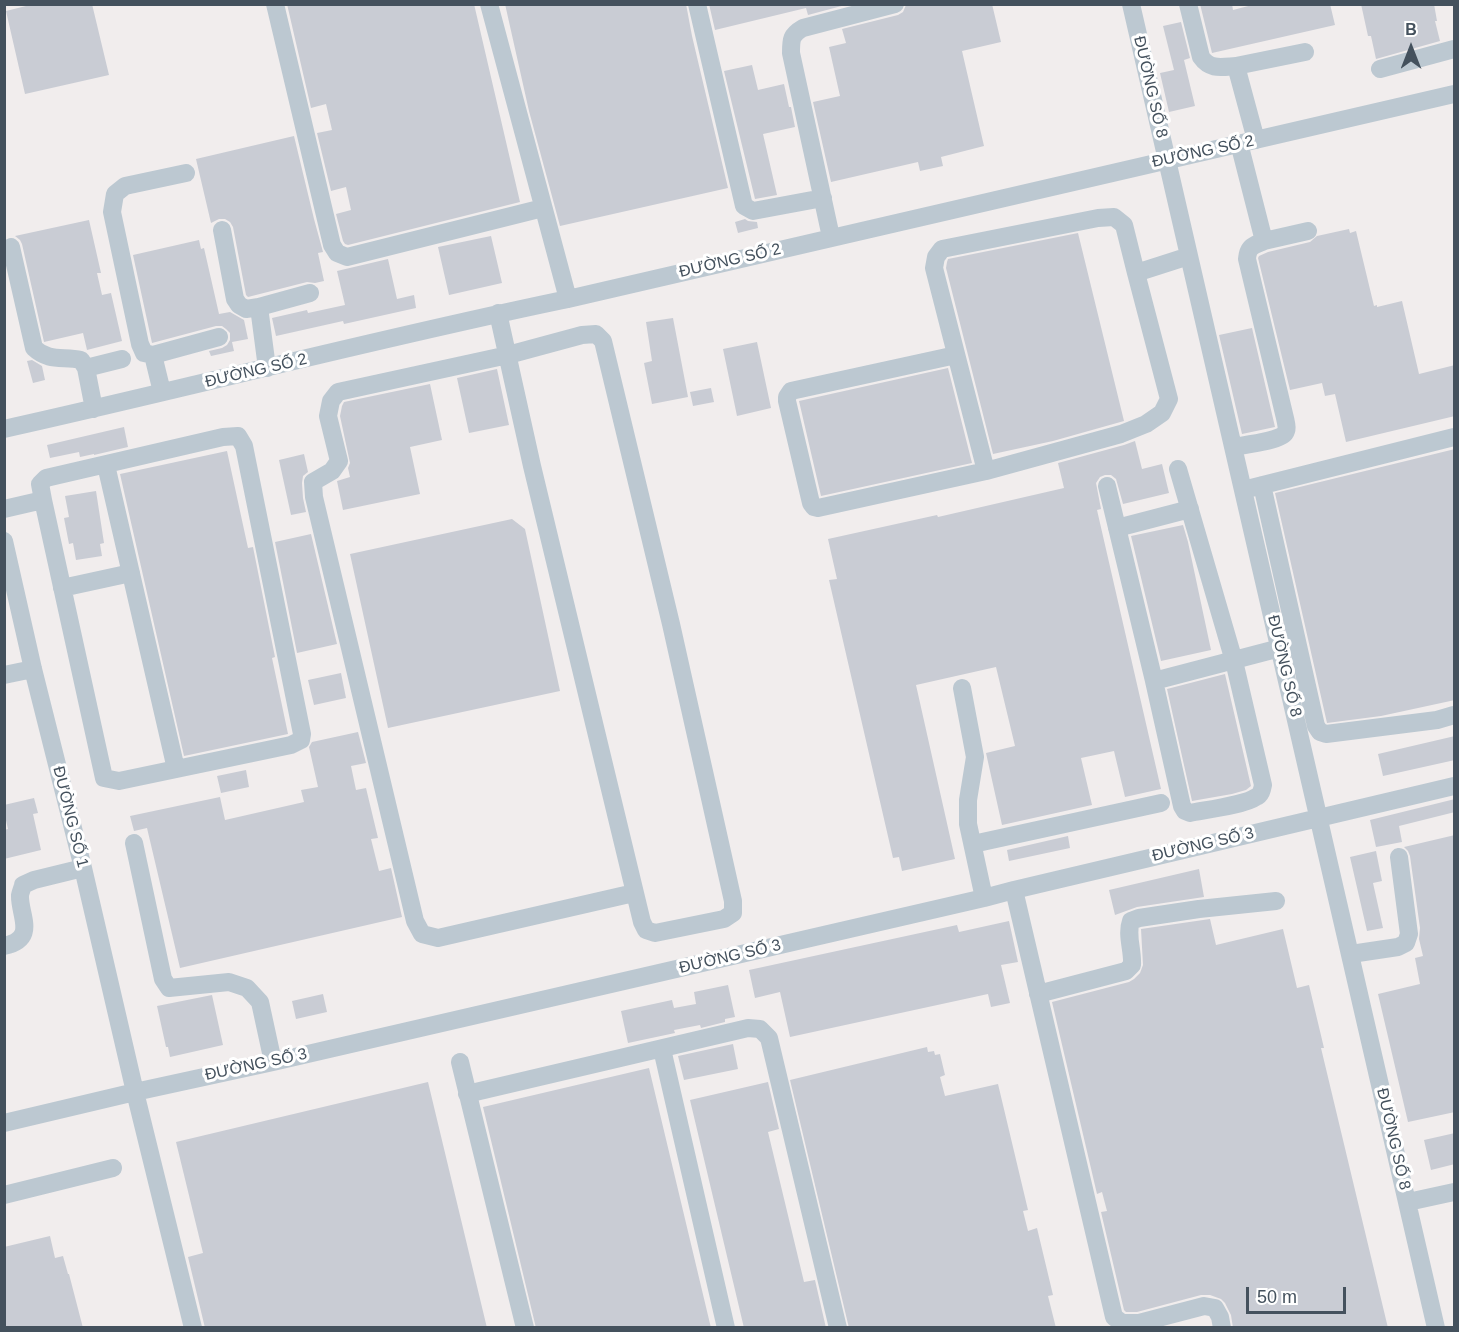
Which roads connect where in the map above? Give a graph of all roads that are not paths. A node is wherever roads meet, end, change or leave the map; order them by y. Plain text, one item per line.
1 (275, 4) edge
2 (489, 4) edge
3 (697, 4) edge
4 (895, 4) edge
5 (1131, 4) edge
6 (1188, 4) edge
7 (1455, 49) edge
8 (1305, 52) dead end
9 (1236, 66) junction
10 (1380, 69) dead end
11 (1455, 94) edge
12 (1247, 142) junction
13 (1167, 159) junction
14 (186, 173) dead end
15 (823, 198) junction
16 (543, 208) junction
17 (222, 230) dead end
18 (1308, 231) dead end
19 (831, 237) junction
20 (1264, 242) junction
21 (11, 247) dead end
22 (1190, 256) junction
23 (1136, 273) junction
24 (310, 292) dead end
25 (568, 299) junction
26 (259, 307) junction
27 (498, 313) junction
28 (219, 337) dead end
29 (508, 354) junction
30 (153, 355) junction
31 (956, 355) junction
32 (122, 359) dead end
33 (86, 368) junction
34 (267, 368) junction
35 (162, 392) junction
36 (94, 409) junction
37 (4, 429) edge
38 (1455, 437) edge
39 (1233, 447) junction
40 (106, 465) junction
41 (1178, 469) dead end
42 (986, 471) junction
43 (1262, 485) junction
44 (1107, 486) dead end
45 (1244, 489) junction
46 (43, 500) junction
47 (4, 508) edge
48 (1190, 509) junction
49 (1117, 528) junction
50 (4, 542) edge
51 (131, 573) junction
52 (62, 588) junction
53 (1280, 648) junction
54 (1234, 661) junction
55 (33, 669) junction
56 (4, 675) edge
57 (1154, 681) junction
58 (962, 688) dead end
59 (1455, 715) edge
60 (176, 769) junction
61 (1455, 786) edge
62 (1161, 803) dead end
63 (1320, 818) junction
64 (134, 843) dead end
65 (973, 844) junction
66 (1399, 857) dead end
67 (83, 868) junction
68 (1014, 890) junction
69 (634, 893) junction
70 (984, 898) junction
71 (1276, 901) dead end
72 (4, 946) edge
73 (1351, 954) junction
74 (1038, 994) junction
75 (662, 1049) junction
76 (273, 1062) junction
77 (460, 1062) dead end
78 (135, 1092) junction
79 (467, 1094) junction
80 (4, 1123) edge
81 (113, 1168) dead end
82 (1455, 1192) edge
83 (4, 1195) edge
84 (1408, 1202) junction
85 (194, 1328) edge
86 (525, 1328) edge
87 (726, 1328) edge
88 (838, 1328) edge
89 (1222, 1328) edge
90 (1436, 1328) edge

1 - 16 street
2 - 16 street
3 - 15 street
4 - 15 street
5 - 13 street, ĐƯỜNG SỐ 8
6 - 9 street
7 - 10 street
8 - 9 street
9 - 12 street
11 - 12 street, ĐƯỜNG SỐ 2
12 - 13 street, ĐƯỜNG SỐ 2
12 - 20 street
13 - 19 street, ĐƯỜNG SỐ 2
13 - 22 street, ĐƯỜNG SỐ 8
14 - 30 street
15 - 19 street
16 - 25 street
17 - 26 street
18 - 20 street
19 - 25 street, ĐƯỜNG SỐ 2
20 - 39 street
21 - 33 street
22 - 23 street
22 - 39 street, ĐƯỜNG SỐ 8
23 - 31 street
23 - 42 street
24 - 26 street
25 - 27 street, ĐƯỜNG SỐ 2
26 - 34 street
27 - 29 street
27 - 34 street, ĐƯỜNG SỐ 2
28 - 30 street
29 - 69 street
29 - 69 street
29 - 69 street
30 - 35 street
31 - 42 street
31 - 42 street
32 - 33 street
33 - 36 street
34 - 35 street, ĐƯỜNG SỐ 2
35 - 36 street, ĐƯỜNG SỐ 2
36 - 37 street, ĐƯỜNG SỐ 2
38 - 43 street
39 - 45 street, ĐƯỜNG SỐ 8
40 - 46 street
40 - 51 street
40 - 60 street
41 - 48 street
43 - 45 street
43 - 59 street
44 - 49 street
45 - 53 street, ĐƯỜNG SỐ 8
46 - 47 street
46 - 52 street
48 - 49 street
48 - 54 street
49 - 57 street
50 - 55 street, ĐƯỜNG SỐ 1
51 - 52 street
51 - 60 street
52 - 60 street
53 - 54 street
53 - 63 street, ĐƯỜNG SỐ 8
54 - 57 street
54 - 57 street
55 - 56 street
55 - 67 street, ĐƯỜNG SỐ 1
58 - 65 street
61 - 63 street, ĐƯỜNG SỐ 3
62 - 65 street
63 - 68 street, ĐƯỜNG SỐ 3
63 - 73 street, ĐƯỜNG SỐ 8
64 - 76 street
65 - 70 street
66 - 73 street
67 - 72 street
67 - 78 street, ĐƯỜNG SỐ 1
68 - 70 street, ĐƯỜNG SỐ 3
68 - 74 street
70 - 76 street, ĐƯỜNG SỐ 3
71 - 74 street
73 - 84 street, ĐƯỜNG SỐ 8
74 - 89 street
75 - 79 street
75 - 87 street
75 - 88 street
76 - 78 street, ĐƯỜNG SỐ 3
77 - 79 street
78 - 80 street, ĐƯỜNG SỐ 3
78 - 85 street, ĐƯỜNG SỐ 1
79 - 86 street
81 - 83 street
82 - 84 street
84 - 90 street, ĐƯỜNG SỐ 8

